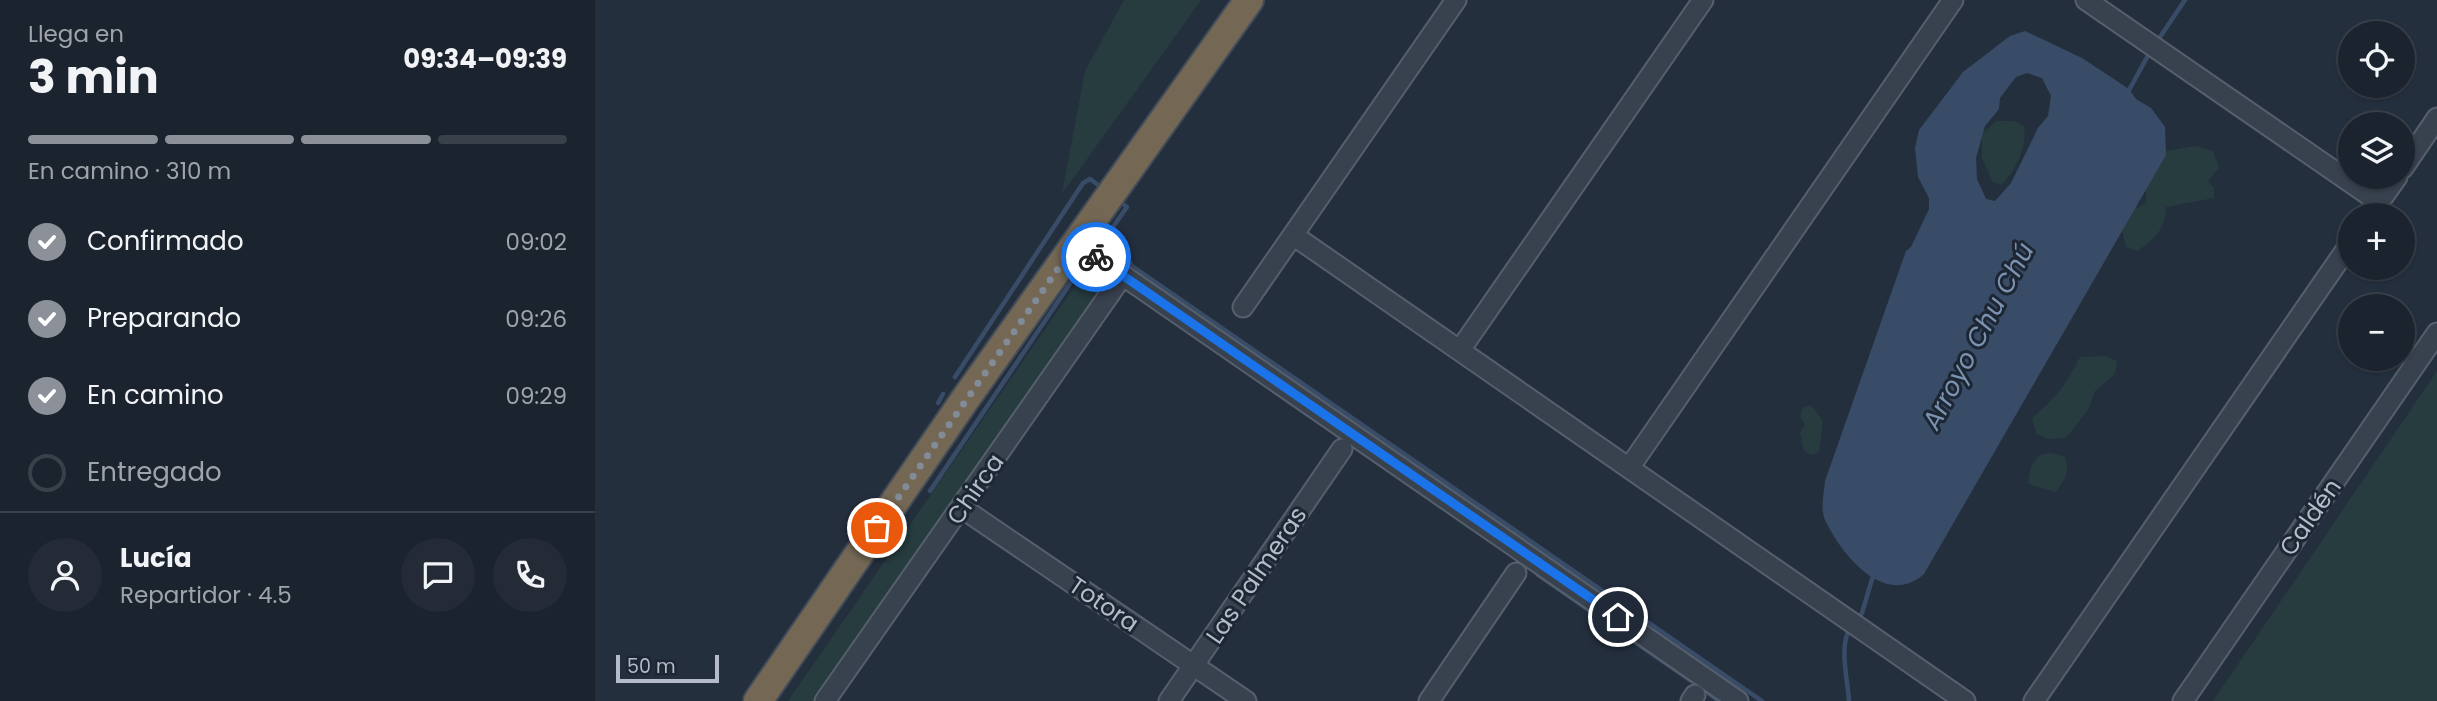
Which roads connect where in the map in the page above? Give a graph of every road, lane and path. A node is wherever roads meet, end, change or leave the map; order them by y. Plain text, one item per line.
1 (1249, 0) edge
2 (1456, 0) edge
3 (1703, 0) edge
4 (1953, 0) edge
5 (2086, 0) edge
6 (2106, 0) edge
7 (2157, 42) junction
8 (2437, 118) edge
9 (2415, 150) edge
10 (2338, 160) edge
11 (2383, 197) edge
12 (1293, 235) junction
13 (1076, 243) junction
14 (2338, 261) edge
15 (1123, 275) junction
16 (1243, 307) dead end
17 (2437, 333) edge
18 (1460, 350) junction
19 (1342, 449) dead end
20 (1629, 468) junction
21 (962, 508) junction
22 (1516, 573) dead end
23 (1194, 665) junction
24 (758, 701) edge
25 (825, 701) edge
26 (1169, 701) edge
27 (1246, 701) edge
28 (1429, 701) edge
29 (1738, 701) edge
30 (1965, 701) edge
31 (2034, 701) edge
32 (2183, 701) edge

1 - 13 highway
2 - 12 street
3 - 18 street
4 - 20 street
5 - 7 street
6 - 7 street
7 - 10 street
7 - 11 street
8 - 9 street
12 - 16 street
12 - 18 street
13 - 15 street
13 - 24 highway
14 - 31 street
15 - 21 street, Chirca
15 - 29 street
17 - 32 street, Caldén
18 - 20 street
19 - 23 street, Las Palmeras
20 - 30 street
21 - 23 street, Totora
21 - 25 street, Chirca
22 - 28 street
23 - 26 street, Las Palmeras
23 - 27 street, Totora

